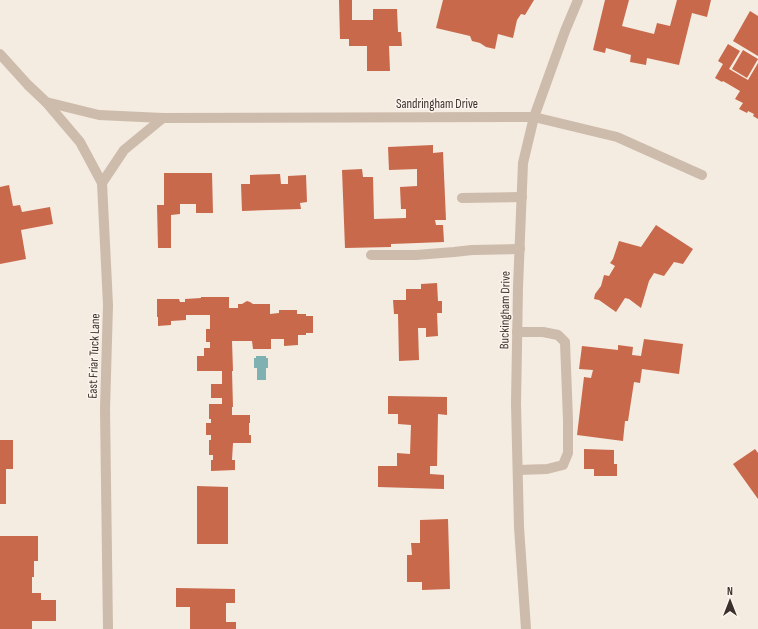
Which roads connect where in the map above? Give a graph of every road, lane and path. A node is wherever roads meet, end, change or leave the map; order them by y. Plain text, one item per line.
1 (578, 0) edge
2 (0, 54) edge
3 (46, 102) junction
4 (99, 115) joint
5 (534, 117) junction
6 (163, 118) junction
7 (702, 175) dead end
8 (102, 183) junction
9 (522, 197) junction
10 (462, 198) dead end
11 (520, 249) junction
12 (371, 255) dead end
13 (518, 332) junction
14 (518, 470) junction
15 (108, 629) edge
16 (526, 629) edge

1 - 5 street, Buckingham Drive
2 - 3 street, East Friar Tuck Lane
3 - 4 street, East Friar Tuck Lane
3 - 8 street, East Friar Tuck Lane
4 - 6 street, Sandringham Drive
5 - 6 street, Sandringham Drive
5 - 7 street, Sandringham Drive
5 - 9 street, Buckingham Drive
6 - 8 street
8 - 15 street, East Friar Tuck Lane
9 - 10 street
9 - 11 street, Buckingham Drive
11 - 12 street
11 - 13 street, Buckingham Drive
13 - 14 street, Buckingham Drive
13 - 14 street
14 - 16 street, Buckingham Drive

